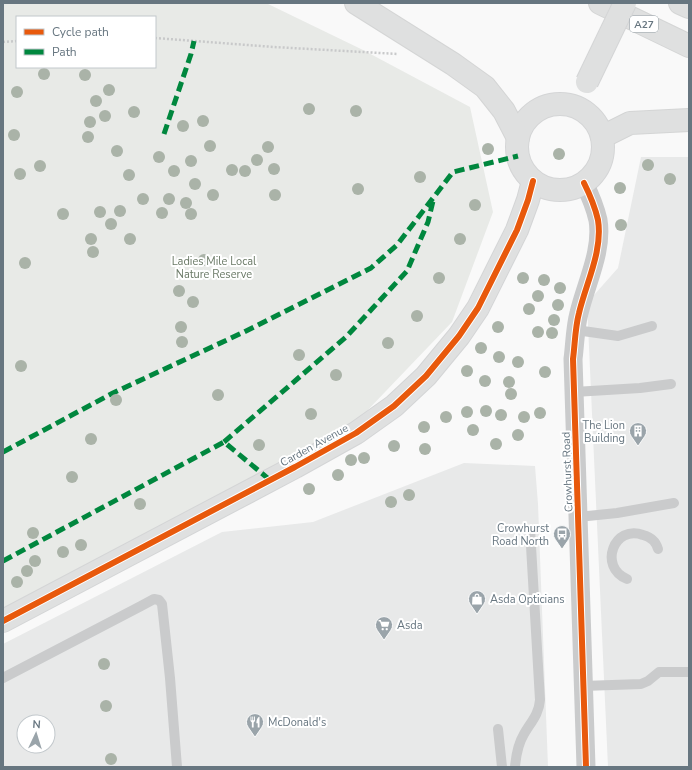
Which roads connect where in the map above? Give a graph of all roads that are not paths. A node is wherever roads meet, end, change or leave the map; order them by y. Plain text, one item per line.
1 (356, 3) edge
2 (600, 3) edge
3 (625, 3) edge
4 (680, 3) edge
5 (689, 7) edge
6 (689, 46) edge
7 (572, 105) junction
8 (689, 120) edge
9 (602, 137) junction
10 (518, 138) junction
11 (533, 181) junction
12 (584, 183) junction
13 (652, 326) dead end
14 (576, 330) junction
15 (671, 384) dead end
16 (574, 392) junction
17 (674, 503) dead end
18 (578, 517) junction
19 (530, 529) dead end
20 (658, 550) dead end
21 (627, 579) dead end
22 (3, 620) edge
23 (689, 672) edge
24 (3, 678) edge
25 (583, 686) junction
26 (498, 729) dead end
27 (177, 767) edge
28 (502, 767) edge
29 (515, 767) edge
30 (586, 767) edge

1 - 10 main road
2 - 6 main road, A27
3 - 7 main road, bridge
4 - 5 main road
7 - 9 main road
7 - 10 main road
8 - 9 main road
9 - 12 main road
10 - 11 main road
11 - 12 main road
11 - 22 main road, Carden Avenue
12 - 14 street, Crowhurst Road
13 - 14 lane
14 - 16 street, Crowhurst Road
15 - 16 lane
16 - 18 street, Crowhurst Road
17 - 18 lane
18 - 25 street, Crowhurst Road
19 - 29 lane
20 - 21 lane
23 - 25 lane
24 - 27 lane
25 - 30 street, Crowhurst Road
26 - 28 lane

